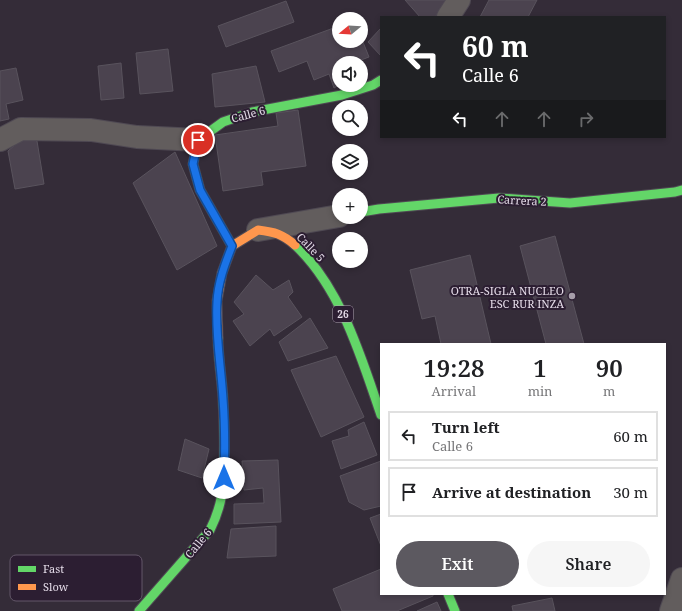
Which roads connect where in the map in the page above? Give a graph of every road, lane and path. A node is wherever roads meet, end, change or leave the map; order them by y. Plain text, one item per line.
1 (459, 0) edge
2 (449, 16) edge
3 (380, 81) edge
4 (0, 140) edge
5 (198, 140) junction
6 (682, 190) edge
7 (368, 211) edge
8 (332, 217) edge
9 (267, 231) junction
10 (232, 246) junction
11 (380, 412) edge
12 (682, 579) edge
13 (448, 595) edge
14 (139, 611) edge
15 (455, 611) edge
16 (671, 611) edge

1 - 2 street
3 - 5 main road, Calle 6
4 - 5 street
5 - 10 main road
6 - 7 main road, Carrera 2
8 - 9 street
9 - 10 main road
9 - 11 main road, Calle 5 / 26
10 - 14 main road, Calle 6
12 - 16 street
13 - 15 main road

